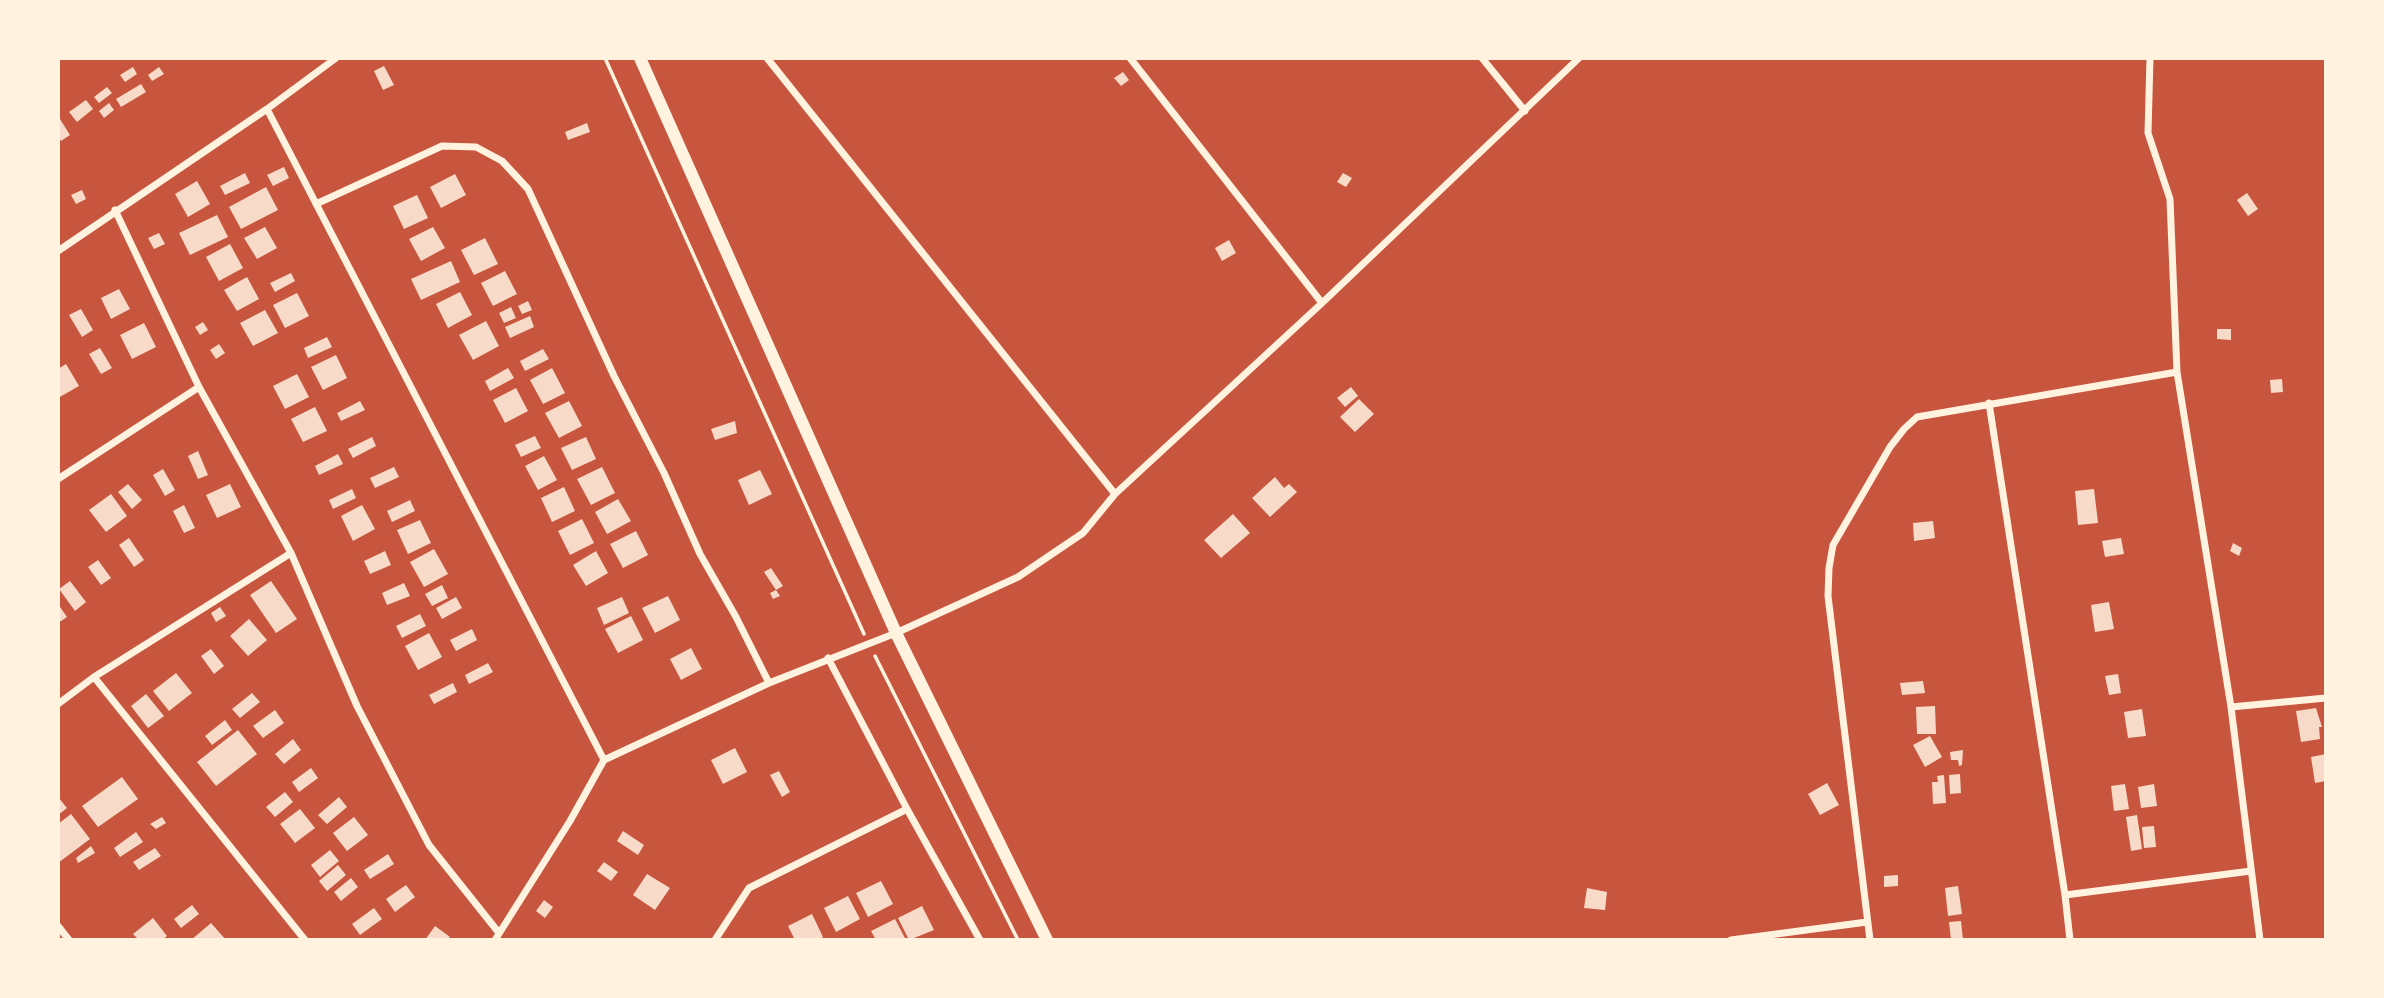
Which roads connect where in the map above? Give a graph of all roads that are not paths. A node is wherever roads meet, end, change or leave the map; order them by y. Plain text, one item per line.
1 (336, 58) edge
2 (640, 58) edge
3 (767, 58) edge
4 (1130, 58) edge
5 (1482, 58) edge
6 (1579, 58) edge
7 (2150, 58) edge
8 (267, 109) junction
9 (1525, 111) junction
10 (316, 204) junction
11 (115, 210) junction
12 (58, 251) edge
13 (1322, 303) junction
14 (2177, 372) junction
15 (199, 387) junction
16 (1989, 403) junction
17 (58, 479) edge
18 (1115, 494) junction
19 (290, 553) junction
20 (896, 633) junction
21 (828, 658) junction
22 (94, 677) junction
23 (769, 682) junction
24 (2326, 698) edge
25 (58, 704) edge
26 (2231, 707) junction
27 (604, 760) junction
28 (907, 809) junction
29 (2251, 871) junction
30 (2065, 895) junction
31 (1867, 922) junction
32 (58, 926) edge
33 (497, 937) edge
34 (69, 940) edge
35 (305, 940) edge
36 (715, 940) edge
37 (980, 940) edge
38 (1047, 940) edge
39 (1731, 940) edge
40 (1870, 940) edge
41 (2070, 940) edge
42 (2260, 940) edge

1 - 8 street
2 - 20 street
3 - 18 street
4 - 13 street
5 - 9 street
6 - 9 street
7 - 14 street
8 - 10 street
8 - 11 street
9 - 13 street
10 - 23 street
10 - 27 street
11 - 12 street
11 - 15 street
13 - 18 street
14 - 16 street
14 - 26 street
15 - 17 street
15 - 19 street
16 - 30 street
16 - 31 street
18 - 20 street
19 - 22 street
19 - 33 street
20 - 21 street
20 - 38 street
21 - 23 street
21 - 28 street
22 - 25 street
22 - 35 street
23 - 27 street
24 - 26 street
26 - 29 street
27 - 33 street
28 - 36 street
28 - 37 street
29 - 30 street
29 - 42 street
30 - 41 street
31 - 39 street
31 - 40 street
32 - 34 street

